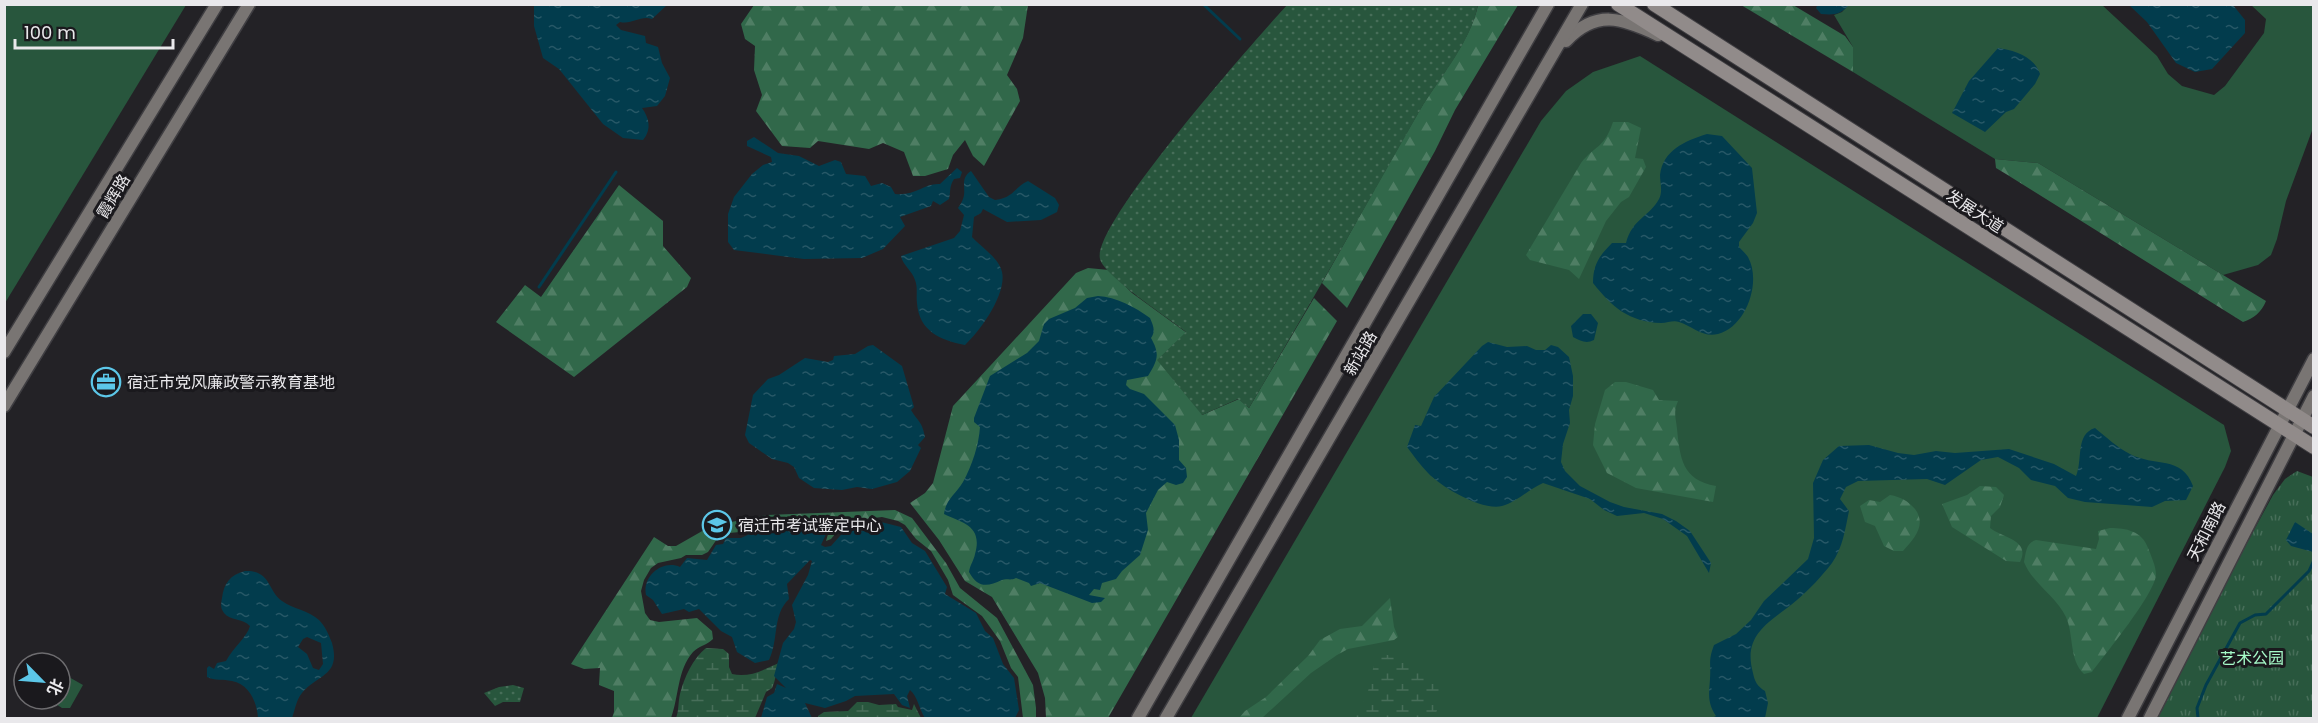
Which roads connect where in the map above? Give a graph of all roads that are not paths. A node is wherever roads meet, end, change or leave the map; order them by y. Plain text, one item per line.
1 (216, 4) edge
2 (249, 4) edge
3 (1537, 4) edge
4 (1548, 4) edge
5 (1582, 4) edge
6 (1618, 4) edge
7 (1654, 4) edge
8 (1668, 4) edge
9 (1706, 37) junction
10 (1696, 53) junction
11 (1517, 59) junction
12 (1539, 79) junction
13 (4, 352) edge
14 (2313, 359) edge
15 (2313, 396) edge
16 (4, 406) edge
17 (2288, 410) junction
18 (2308, 423) edge
19 (2279, 426) junction
20 (2294, 435) junction
21 (2313, 447) edge
22 (1138, 718) edge
23 (1166, 718) edge
24 (2128, 718) edge
25 (2150, 718) edge

1 - 13 street, 霞辉路
2 - 16 street, 霞辉路
3 - 11 street
4 - 11 street, 新站路
5 - 12 street, 新站路
6 - 10 main road, 发展大道
7 - 9 main road, 发展大道
8 - 9 street
9 - 17 main road, 发展大道
10 - 12 street
10 - 19 main road, 发展大道
11 - 22 street, 新站路
12 - 23 street, 新站路
14 - 17 street, 天和南路
15 - 18 street
17 - 18 main road, 发展大道
17 - 19 street, 天和南路
18 - 20 street
19 - 20 main road, 发展大道
19 - 24 street, 天和南路
20 - 21 main road, 发展大道
20 - 25 street

